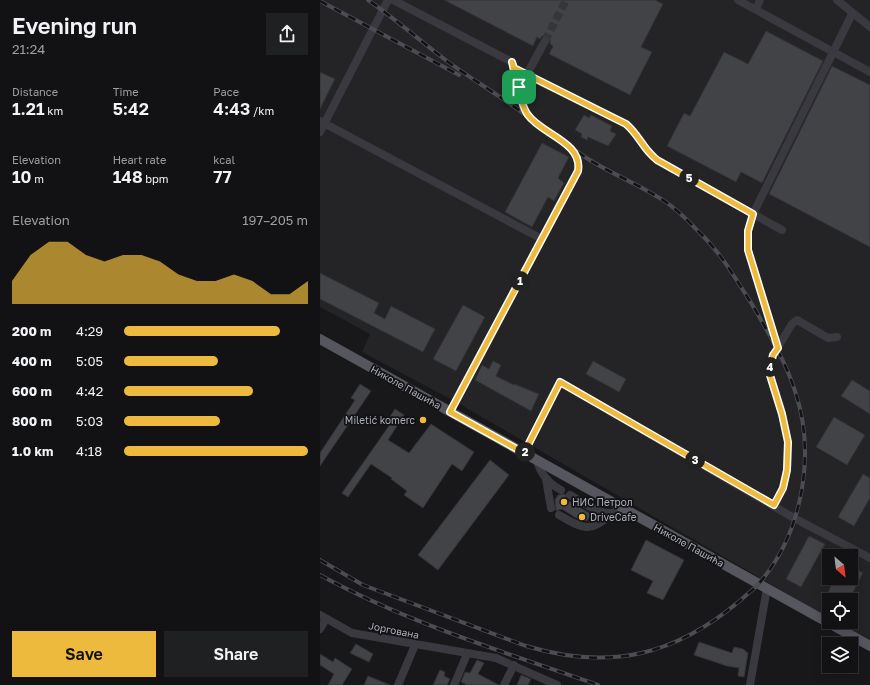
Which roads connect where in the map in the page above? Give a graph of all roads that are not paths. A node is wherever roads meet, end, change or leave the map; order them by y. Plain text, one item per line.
1 (388, 0) edge
2 (393, 0) edge
3 (738, 0) edge
4 (760, 0) edge
5 (837, 0) edge
6 (756, 9) junction
7 (852, 14) junction
8 (870, 27) edge
9 (544, 41) tunnel mouth
10 (833, 53) junction
11 (512, 62) junction
12 (870, 72) edge
13 (527, 74) junction
14 (322, 122) edge
15 (320, 132) edge
16 (753, 214) junction
17 (782, 230) dead end
18 (542, 239) junction
19 (837, 337) dead end
20 (320, 339) edge
21 (778, 348) junction
22 (450, 412) junction
23 (524, 453) junction
24 (536, 460) junction
25 (546, 479) junction
26 (561, 490) dead end
27 (570, 495) dead end
28 (774, 505) junction
29 (551, 508) dead end
30 (624, 508) junction
31 (610, 514) junction
32 (559, 515) dead end
33 (870, 558) edge
34 (767, 588) junction
35 (323, 617) edge
36 (320, 629) edge
37 (415, 645) junction
38 (870, 646) edge
39 (467, 654) junction
40 (514, 666) junction
41 (398, 685) edge
42 (454, 685) edge
43 (504, 685) edge
44 (557, 685) edge
45 (750, 685) edge

1 - 14 street
2 - 11 street
3 - 6 street
4 - 6 street
5 - 7 street
6 - 10 street
7 - 8 street
7 - 10 street
9 - 13 street
10 - 12 street
10 - 16 street
11 - 13 street
11 - 18 street
13 - 16 street
14 - 15 street
14 - 18 street
16 - 17 street
16 - 21 street
18 - 22 street
19 - 21 street
20 - 22 main road, Николе Пашића
21 - 28 street
22 - 23 main road, Николе Пашића
23 - 24 main road, Николе Пашића
23 - 28 street
24 - 25 street
24 - 30 main road, Николе Пашића
25 - 26 street
25 - 29 street
27 - 31 street
28 - 33 street
30 - 31 street
30 - 34 main road, Николе Пашића
31 - 32 street
34 - 38 main road, Николе Пашића
34 - 45 street
35 - 36 street
35 - 37 street, Јоргована
37 - 39 street, Јоргована
37 - 41 street
39 - 40 street, Јоргована
39 - 42 street
40 - 43 street
40 - 44 street, Јоргована

